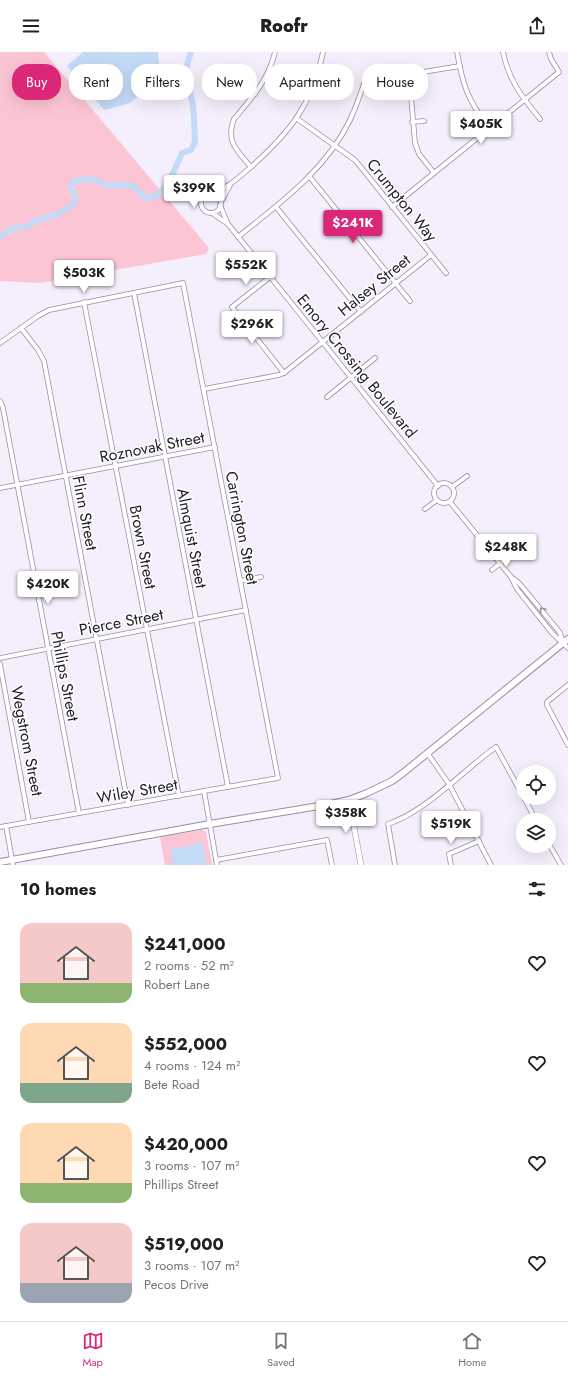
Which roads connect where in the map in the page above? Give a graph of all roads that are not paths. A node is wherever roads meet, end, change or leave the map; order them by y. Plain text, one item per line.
1 (274, 52) edge
2 (323, 52) edge
3 (457, 52) edge
4 (503, 52) edge
5 (549, 52) edge
6 (460, 66) junction
7 (428, 70) edge
8 (362, 89) edge
9 (257, 91) edge
10 (250, 100) edge
11 (411, 100) edge
12 (524, 100) junction
13 (296, 118) junction
14 (540, 119) dead end
15 (424, 121) dead end
16 (412, 122) junction
17 (489, 128) junction
18 (335, 145) junction
19 (251, 167) junction
20 (434, 173) junction
21 (309, 176) junction
22 (230, 185) junction
23 (213, 193) junction
24 (220, 204) junction
25 (276, 207) junction
26 (392, 207) junction
27 (212, 212) junction
28 (228, 224) junction
29 (238, 237) junction
30 (431, 255) junction
31 (446, 273) dead end
32 (270, 277) junction
33 (396, 284) junction
34 (134, 293) junction
35 (410, 301) dead end
36 (84, 302) junction
37 (361, 312) junction
38 (21, 328) junction
39 (322, 342) junction
40 (0, 343) edge
41 (375, 358) dead end
42 (284, 372) junction
43 (351, 378) junction
44 (204, 389) junction
45 (327, 396) dead end
46 (0, 401) edge
47 (215, 447) junction
48 (165, 457) junction
49 (115, 466) junction
50 (66, 476) junction
51 (467, 476) dead end
52 (17, 485) junction
53 (438, 486) junction
54 (452, 487) junction
55 (0, 488) edge
56 (437, 500) junction
57 (450, 502) junction
58 (425, 509) dead end
59 (511, 554) dead end
60 (500, 563) junction
61 (492, 570) dead end
62 (261, 577) dead end
63 (240, 582) junction
64 (246, 610) junction
65 (196, 620) junction
66 (147, 629) junction
67 (97, 639) junction
68 (566, 641) edge
69 (568, 648) edge
70 (48, 649) junction
71 (0, 658) edge
72 (0, 664) edge
73 (568, 686) edge
74 (568, 745) edge
75 (428, 754) junction
76 (278, 778) joint
77 (516, 783) edge
78 (449, 784) junction
79 (228, 787) junction
80 (204, 791) junction
81 (179, 796) junction
82 (349, 800) junction
83 (128, 805) junction
84 (79, 813) junction
85 (30, 822) junction
86 (210, 824) junction
87 (6, 826) junction
88 (0, 827) edge
89 (478, 841) junction
90 (554, 853) edge
91 (0, 862) edge
92 (12, 863) edge
93 (216, 863) edge
94 (332, 865) edge
95 (361, 865) edge
96 (395, 865) edge
97 (451, 865) edge
98 (491, 865) edge
99 (560, 865) edge

1 - 9 street
2 - 13 street
3 - 6 street
4 - 12 street
5 - 12 street
6 - 7 street
6 - 17 street
8 - 18 street
10 - 19 street
11 - 16 street
12 - 14 street
12 - 17 street
13 - 18 street, Crumpton Way
13 - 19 street
15 - 16 street
16 - 20 street
17 - 20 street
18 - 21 street
18 - 26 street, Crumpton Way
19 - 22 street
20 - 26 street
21 - 25 street
21 - 33 street
22 - 23 street
22 - 24 street
23 - 24 street
23 - 27 street
24 - 27 street
24 - 28 street
25 - 29 street
25 - 37 street
26 - 30 street, Crumpton Way
27 - 28 street
28 - 29 street, Emory Crossing Boulevard
29 - 32 street, Emory Crossing Boulevard
30 - 31 street, Crumpton Way
30 - 33 street, Halsey Street
32 - 39 street, Emory Crossing Boulevard
32 - 42 street
33 - 35 street
33 - 37 street, Halsey Street
34 - 36 street
34 - 44 street, Carrington Street
34 - 48 street, Almquist Street
36 - 38 street
36 - 49 street, Brown Street
37 - 39 street, Halsey Street
38 - 40 street
38 - 50 street, Flinn Street
39 - 42 street, Halsey Street
39 - 43 street, Emory Crossing Boulevard
41 - 43 street
42 - 44 street, Halsey Street
43 - 45 street
43 - 53 street, Emory Crossing Boulevard
44 - 47 street, Carrington Street
46 - 52 street, Phillips Street
47 - 48 street, Roznovak Street
47 - 63 street, Carrington Street
48 - 49 street, Roznovak Street
48 - 65 street, Almquist Street
49 - 50 street, Roznovak Street
49 - 66 street, Brown Street
50 - 52 street, Roznovak Street
50 - 67 street, Flinn Street
51 - 54 street
52 - 55 street, Roznovak Street
52 - 70 street, Phillips Street
53 - 54 street
53 - 56 street
54 - 57 street
56 - 57 street
56 - 58 street
57 - 60 street
59 - 60 street
60 - 61 street
60 - 68 street
62 - 63 street
63 - 64 street, Carrington Street
64 - 65 street, Pierce Street
64 - 76 street, Carrington Street
65 - 66 street, Pierce Street
65 - 79 street, Almquist Street
66 - 67 street, Pierce Street
66 - 81 street, Brown Street
67 - 70 street, Pierce Street
67 - 83 street, Flinn Street
68 - 69 street
68 - 75 main road
70 - 71 street, Pierce Street
70 - 84 street, Phillips Street
72 - 85 street, Wegstrom Street
73 - 74 street
75 - 78 street
75 - 82 main road
76 - 79 street, Wiley Street
77 - 78 street
78 - 89 street
78 - 96 street
79 - 80 street, Wiley Street
80 - 81 street, Wiley Street
80 - 86 street
81 - 83 street, Wiley Street
82 - 86 main road
82 - 95 street
83 - 84 street, Wiley Street
84 - 85 street, Wiley Street
85 - 87 street, Wiley Street
86 - 92 main road
86 - 93 street
87 - 88 street, Wiley Street
87 - 92 street
89 - 97 street
89 - 98 street
90 - 99 street
91 - 92 main road
93 - 94 street

